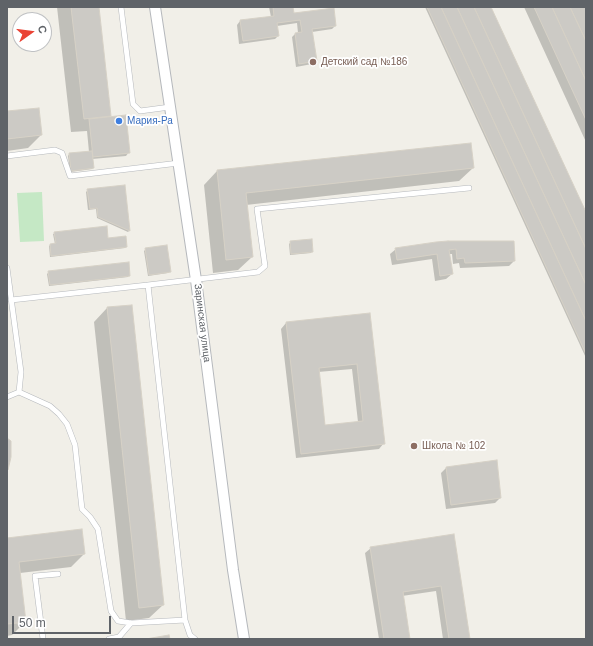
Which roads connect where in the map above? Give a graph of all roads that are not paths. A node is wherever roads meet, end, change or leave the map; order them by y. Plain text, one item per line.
1 (120, 7) edge
2 (155, 7) edge
3 (170, 107) junction
4 (7, 156) edge
5 (179, 163) junction
6 (469, 188) dead end
7 (7, 268) edge
8 (196, 280) junction
9 (148, 285) junction
10 (11, 300) junction
11 (19, 392) junction
12 (7, 397) edge
13 (58, 574) dead end
14 (185, 620) junction
15 (132, 623) junction
16 (43, 639) edge
17 (109, 639) edge
18 (195, 639) edge
19 (244, 639) edge

1 - 3 lane
2 - 3 street, Заринская улица
3 - 5 street, Заринская улица
4 - 5 lane
5 - 8 street, Заринская улица
6 - 8 lane
7 - 10 lane
8 - 9 lane
8 - 19 street, Заринская улица
9 - 10 lane
9 - 14 lane
10 - 11 lane
11 - 12 lane
11 - 15 lane
13 - 16 lane
14 - 15 lane
14 - 18 lane
15 - 17 lane

